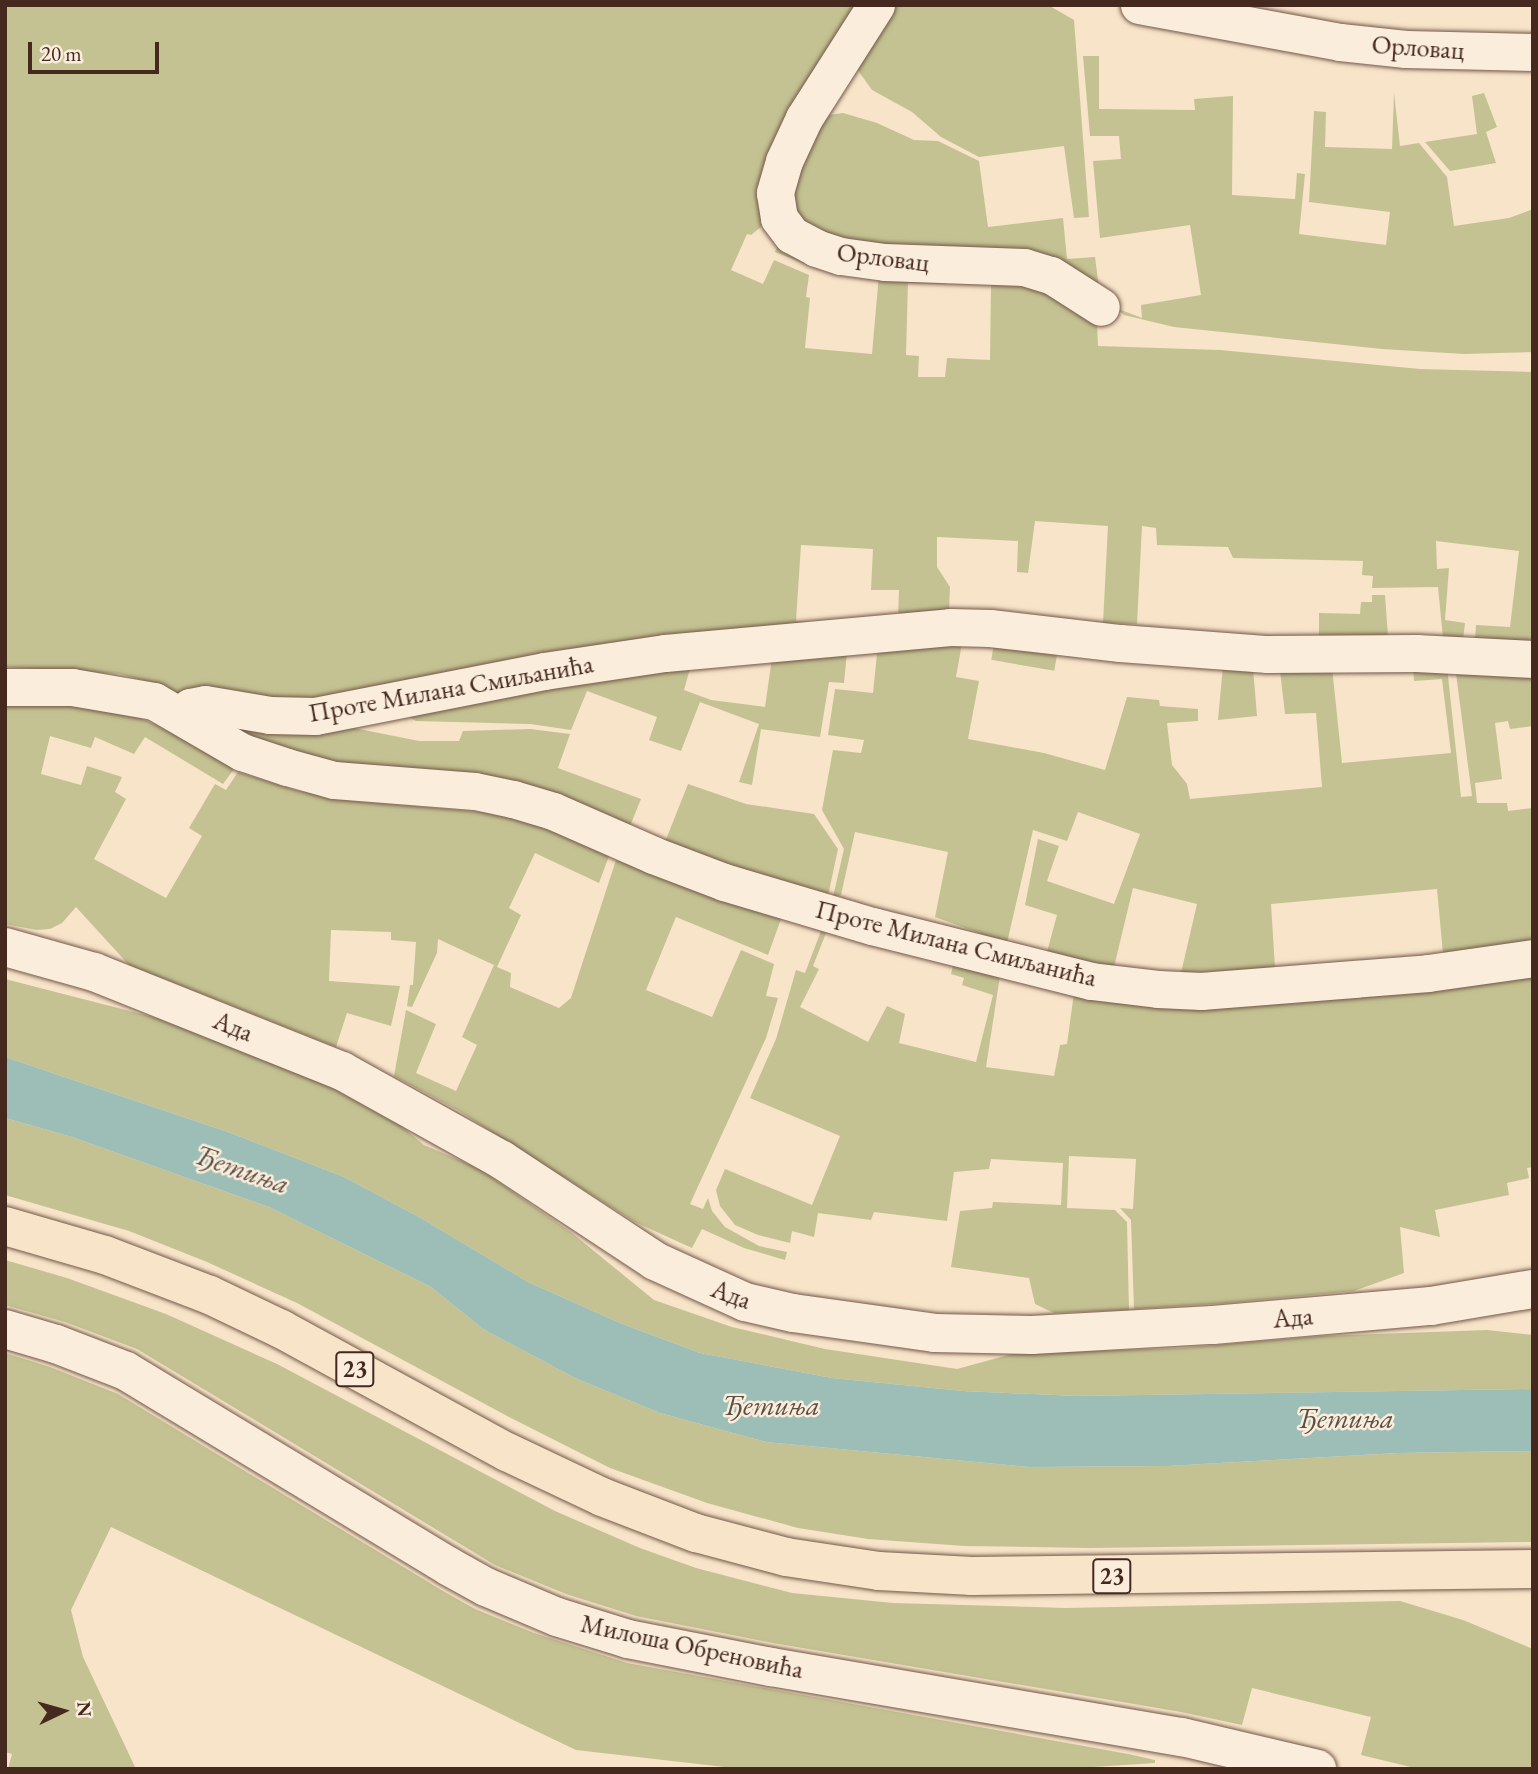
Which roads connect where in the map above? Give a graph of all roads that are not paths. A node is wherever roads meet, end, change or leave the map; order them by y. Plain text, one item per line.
1 (876, 5) edge
2 (1139, 5) edge
3 (1533, 52) edge
4 (1101, 307) dead end
5 (1533, 659) edge
6 (5, 687) edge
7 (182, 715) junction
8 (5, 947) edge
9 (1533, 958) edge
10 (5, 1226) edge
11 (1533, 1289) edge
12 (5, 1329) edge
13 (1533, 1569) edge
14 (1317, 1769) edge

1 - 4 street, Орловац
2 - 3 street, Орловац
5 - 7 street, Проте Милана Смиљанића
6 - 7 street
7 - 9 street, Проте Милана Смиљанића
8 - 11 street, Ада
10 - 13 main road, 23
12 - 14 street, Милоша Обреновића

